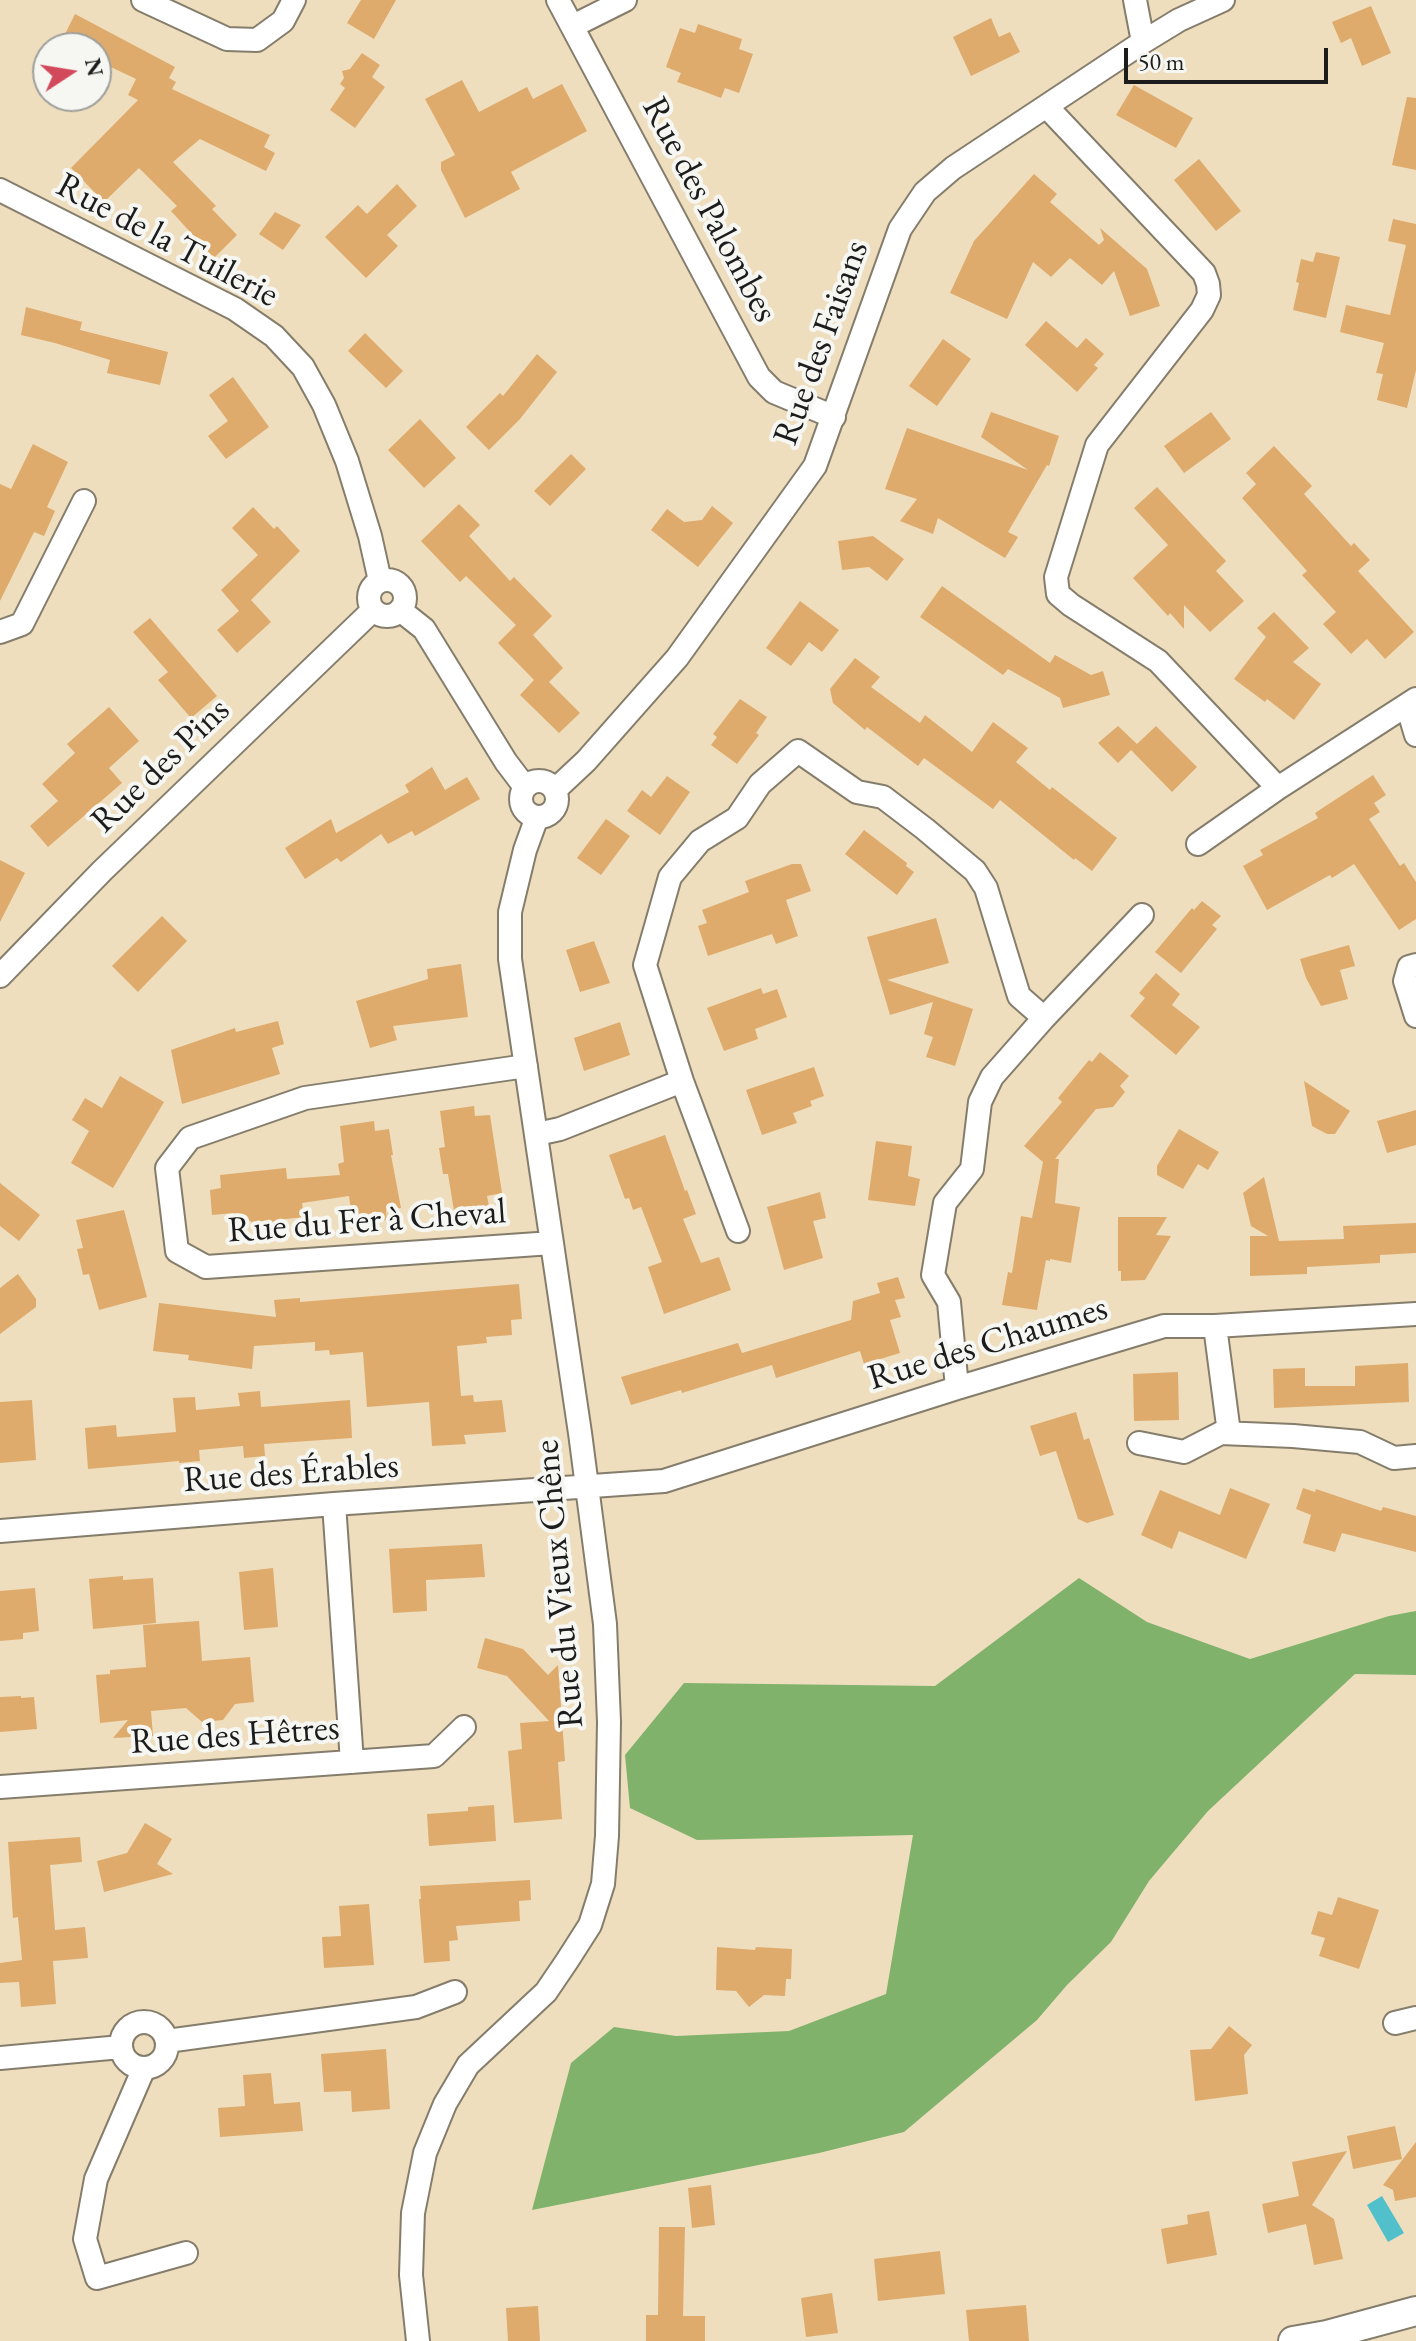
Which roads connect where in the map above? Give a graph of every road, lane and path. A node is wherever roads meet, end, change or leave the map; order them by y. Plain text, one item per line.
1 (143, 0) edge
2 (294, 0) edge
3 (558, 0) edge
4 (625, 0) edge
5 (1135, 0) edge
6 (1223, 0) edge
7 (180, 8) edge
8 (573, 26) junction
9 (1143, 42) junction
10 (1047, 107) junction
11 (0, 190) edge
12 (834, 417) junction
13 (84, 501) dead end
14 (380, 581) junction
15 (373, 610) junction
16 (400, 610) junction
17 (0, 632) edge
18 (1411, 702) edge
19 (1416, 735) edge
20 (525, 787) junction
21 (1278, 788) junction
22 (555, 790) junction
23 (537, 817) junction
24 (1198, 844) dead end
25 (1142, 915) dead end
26 (1416, 965) edge
27 (0, 976) edge
28 (1416, 1016) edge
29 (1044, 1018) junction
30 (526, 1066) junction
31 (682, 1081) junction
32 (537, 1134) junction
33 (738, 1231) dead end
34 (552, 1243) junction
35 (1416, 1314) edge
36 (1215, 1326) junction
37 (957, 1388) junction
38 (1229, 1433) junction
39 (1139, 1443) dead end
40 (1416, 1456) edge
41 (588, 1487) junction
42 (334, 1504) junction
43 (0, 1531) edge
44 (464, 1727) dead end
45 (352, 1762) junction
46 (0, 1787) edge
47 (455, 1992) dead end
48 (167, 2041) junction
49 (121, 2047) junction
50 (0, 2058) edge
51 (144, 2068) junction
52 (186, 2253) dead end
53 (1416, 2311) edge
54 (418, 2341) edge
55 (1293, 2341) edge

1 - 7 street
2 - 7 street
3 - 8 street, Rue des Palombes
4 - 8 street
5 - 9 street
6 - 9 street, Rue des Faisans
8 - 12 street, Rue des Palombes
9 - 10 street, Rue des Faisans
10 - 12 street, Rue des Faisans
10 - 21 street
11 - 14 street, Rue de la Tuilerie
12 - 22 street, Rue des Faisans
13 - 17 street
14 - 15 street
14 - 16 street
15 - 16 street
15 - 27 street, Rue des Pins
16 - 20 street
18 - 19 street
18 - 21 street
20 - 22 street
20 - 23 street
21 - 24 street
22 - 23 street
23 - 30 street, Rue du Vieux Chêne
25 - 29 street
26 - 28 street
29 - 31 street
29 - 37 street
30 - 32 street, Rue du Vieux Chêne
30 - 34 street, Rue du Fer à Cheval
31 - 32 street
31 - 33 street
32 - 34 street, Rue du Vieux Chêne
34 - 41 street, Rue du Vieux Chêne
35 - 36 street, Rue des Chaumes
36 - 37 street, Rue des Chaumes
36 - 38 street
37 - 41 street, Rue des Chaumes
38 - 39 street
38 - 40 street
41 - 42 street, Rue des Érables
41 - 54 street, Rue du Vieux Chêne
42 - 43 street, Rue des Érables
42 - 45 street
44 - 45 street, Rue des Hêtres
45 - 46 street, Rue des Hêtres
47 - 48 street
48 - 49 street
48 - 51 street
49 - 50 street
49 - 51 street
51 - 52 street
53 - 55 street

